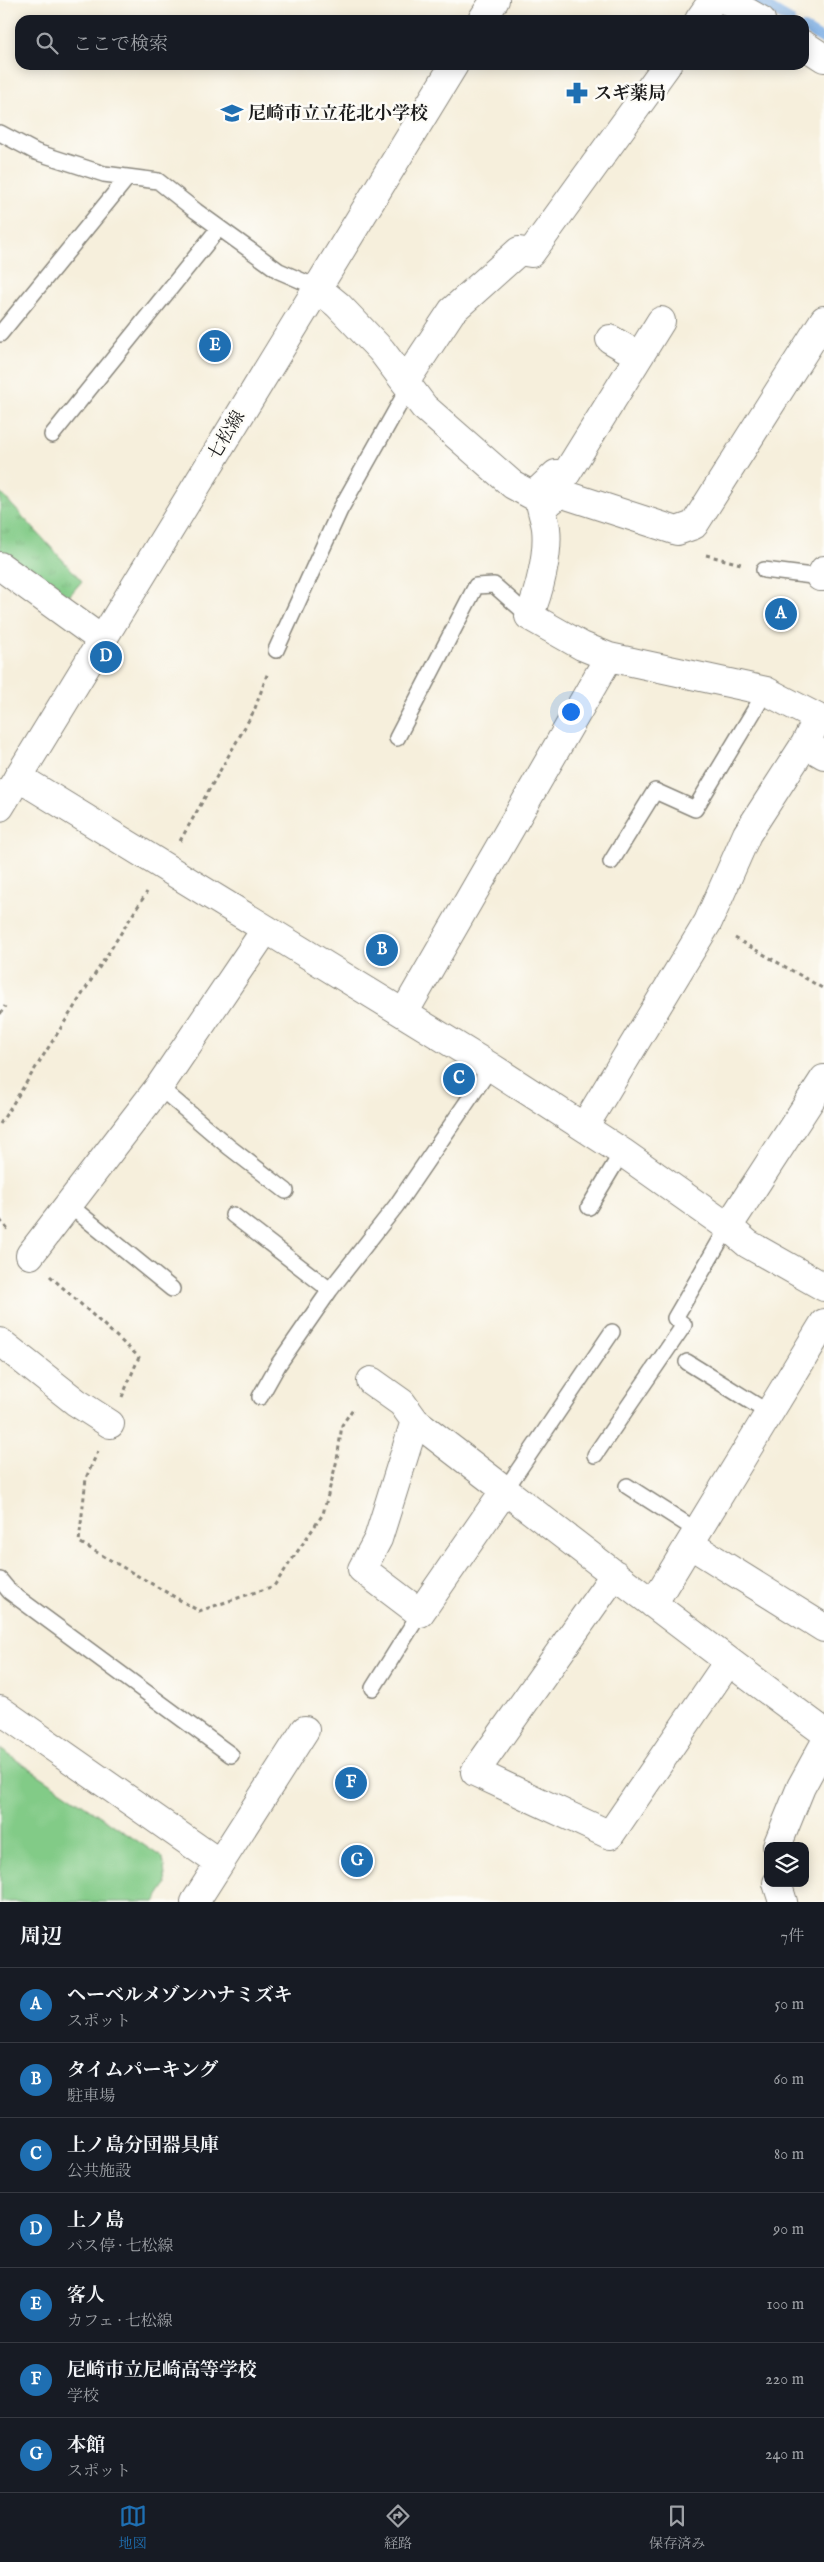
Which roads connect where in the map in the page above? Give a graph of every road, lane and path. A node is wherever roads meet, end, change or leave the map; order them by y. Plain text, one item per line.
1 (495, 0) edge
2 (713, 0) edge
3 (726, 0) edge
4 (485, 15) edge
5 (702, 15) edge
6 (752, 15) edge
7 (809, 48) edge
8 (824, 58) edge
9 (451, 70) edge
10 (663, 70) edge
11 (0, 134) edge
12 (128, 177) junction
13 (219, 228) junction
14 (316, 287) junction
15 (824, 320) edge
16 (661, 321) dead end
17 (0, 334) edge
18 (610, 339) dead end
19 (639, 356) junction
20 (407, 384) junction
21 (52, 435) dead end
22 (538, 499) junction
23 (0, 566) edge
24 (764, 570) dead end
25 (823, 575) edge
26 (529, 616) junction
27 (102, 640) junction
28 (276, 650) dead end
29 (609, 656) junction
30 (766, 691) junction
31 (397, 738) dead end
32 (814, 749) edge
33 (18, 777) junction
34 (1, 804) edge
35 (611, 862) dead end
36 (708, 922) junction
37 (266, 929) junction
38 (824, 989) edge
39 (5, 1006) dead end
40 (404, 1013) junction
41 (0, 1014) edge
42 (490, 1067) junction
43 (824, 1079) edge
44 (159, 1087) junction
45 (584, 1127) junction
46 (622, 1152) junction
47 (286, 1191) dead end
48 (69, 1205) junction
49 (589, 1207) dead end
50 (232, 1215) dead end
51 (0, 1220) edge
52 (728, 1227) junction
53 (30, 1255) junction
54 (824, 1287) edge
55 (172, 1289) dead end
56 (330, 1290) junction
57 (824, 1323) edge
58 (612, 1332) dead end
59 (0, 1342) edge
60 (687, 1362) dead end
61 (371, 1382) joint
62 (260, 1397) dead end
63 (769, 1413) junction
64 (415, 1421) junction
65 (110, 1424) junction
66 (595, 1455) dead end
67 (627, 1486) dead end
68 (505, 1490) junction
69 (695, 1538) junction
70 (615, 1574) junction
71 (0, 1580) edge
72 (654, 1604) junction
73 (420, 1613) junction
74 (824, 1628) edge
75 (728, 1662) junction
76 (373, 1688) dead end
77 (0, 1710) edge
78 (304, 1730) dead end
79 (824, 1732) edge
80 (824, 1745) edge
81 (231, 1756) dead end
82 (779, 1842) edge
83 (220, 1863) junction
84 (779, 1887) edge
85 (195, 1902) edge
86 (783, 1902) edge

1 - 4 street
2 - 5 street
3 - 6 street
7 - 8 street
9 - 14 street, 七松線
10 - 20 street
11 - 12 lane
12 - 13 lane
12 - 17 lane
13 - 14 lane
13 - 21 lane
14 - 20 street
14 - 27 street, 七松線
15 - 22 street
16 - 19 street
18 - 19 street
19 - 22 street
20 - 22 street
20 - 28 lane
22 - 26 street
23 - 27 street
24 - 25 lane
26 - 29 street
26 - 31 lane
27 - 33 street, 七松線
29 - 30 street
29 - 40 street
30 - 32 street
30 - 35 lane
32 - 36 street
33 - 34 street, 七松線
33 - 37 street
36 - 38 path
36 - 45 street
37 - 40 street
37 - 44 street
39 - 41 path
40 - 42 street
42 - 45 street
42 - 56 lane
43 - 52 street
44 - 47 lane
44 - 48 street
45 - 46 street
46 - 49 lane
46 - 52 street
48 - 53 street
48 - 55 lane
50 - 56 lane
51 - 53 path
52 - 54 street
52 - 66 lane
53 - 65 path
56 - 62 lane
57 - 63 street
58 - 68 lane
59 - 65 street
60 - 63 lane
61 - 64 street
61 - 65 path
63 - 69 street
64 - 68 street
64 - 73 street
67 - 69 lane
68 - 70 street
68 - 73 street
69 - 72 street
69 - 74 street
70 - 72 street
70 - 75 street
71 - 81 lane
72 - 75 street
73 - 76 lane
75 - 79 street
77 - 83 street
78 - 83 street
80 - 82 street
83 - 85 street
84 - 86 street

